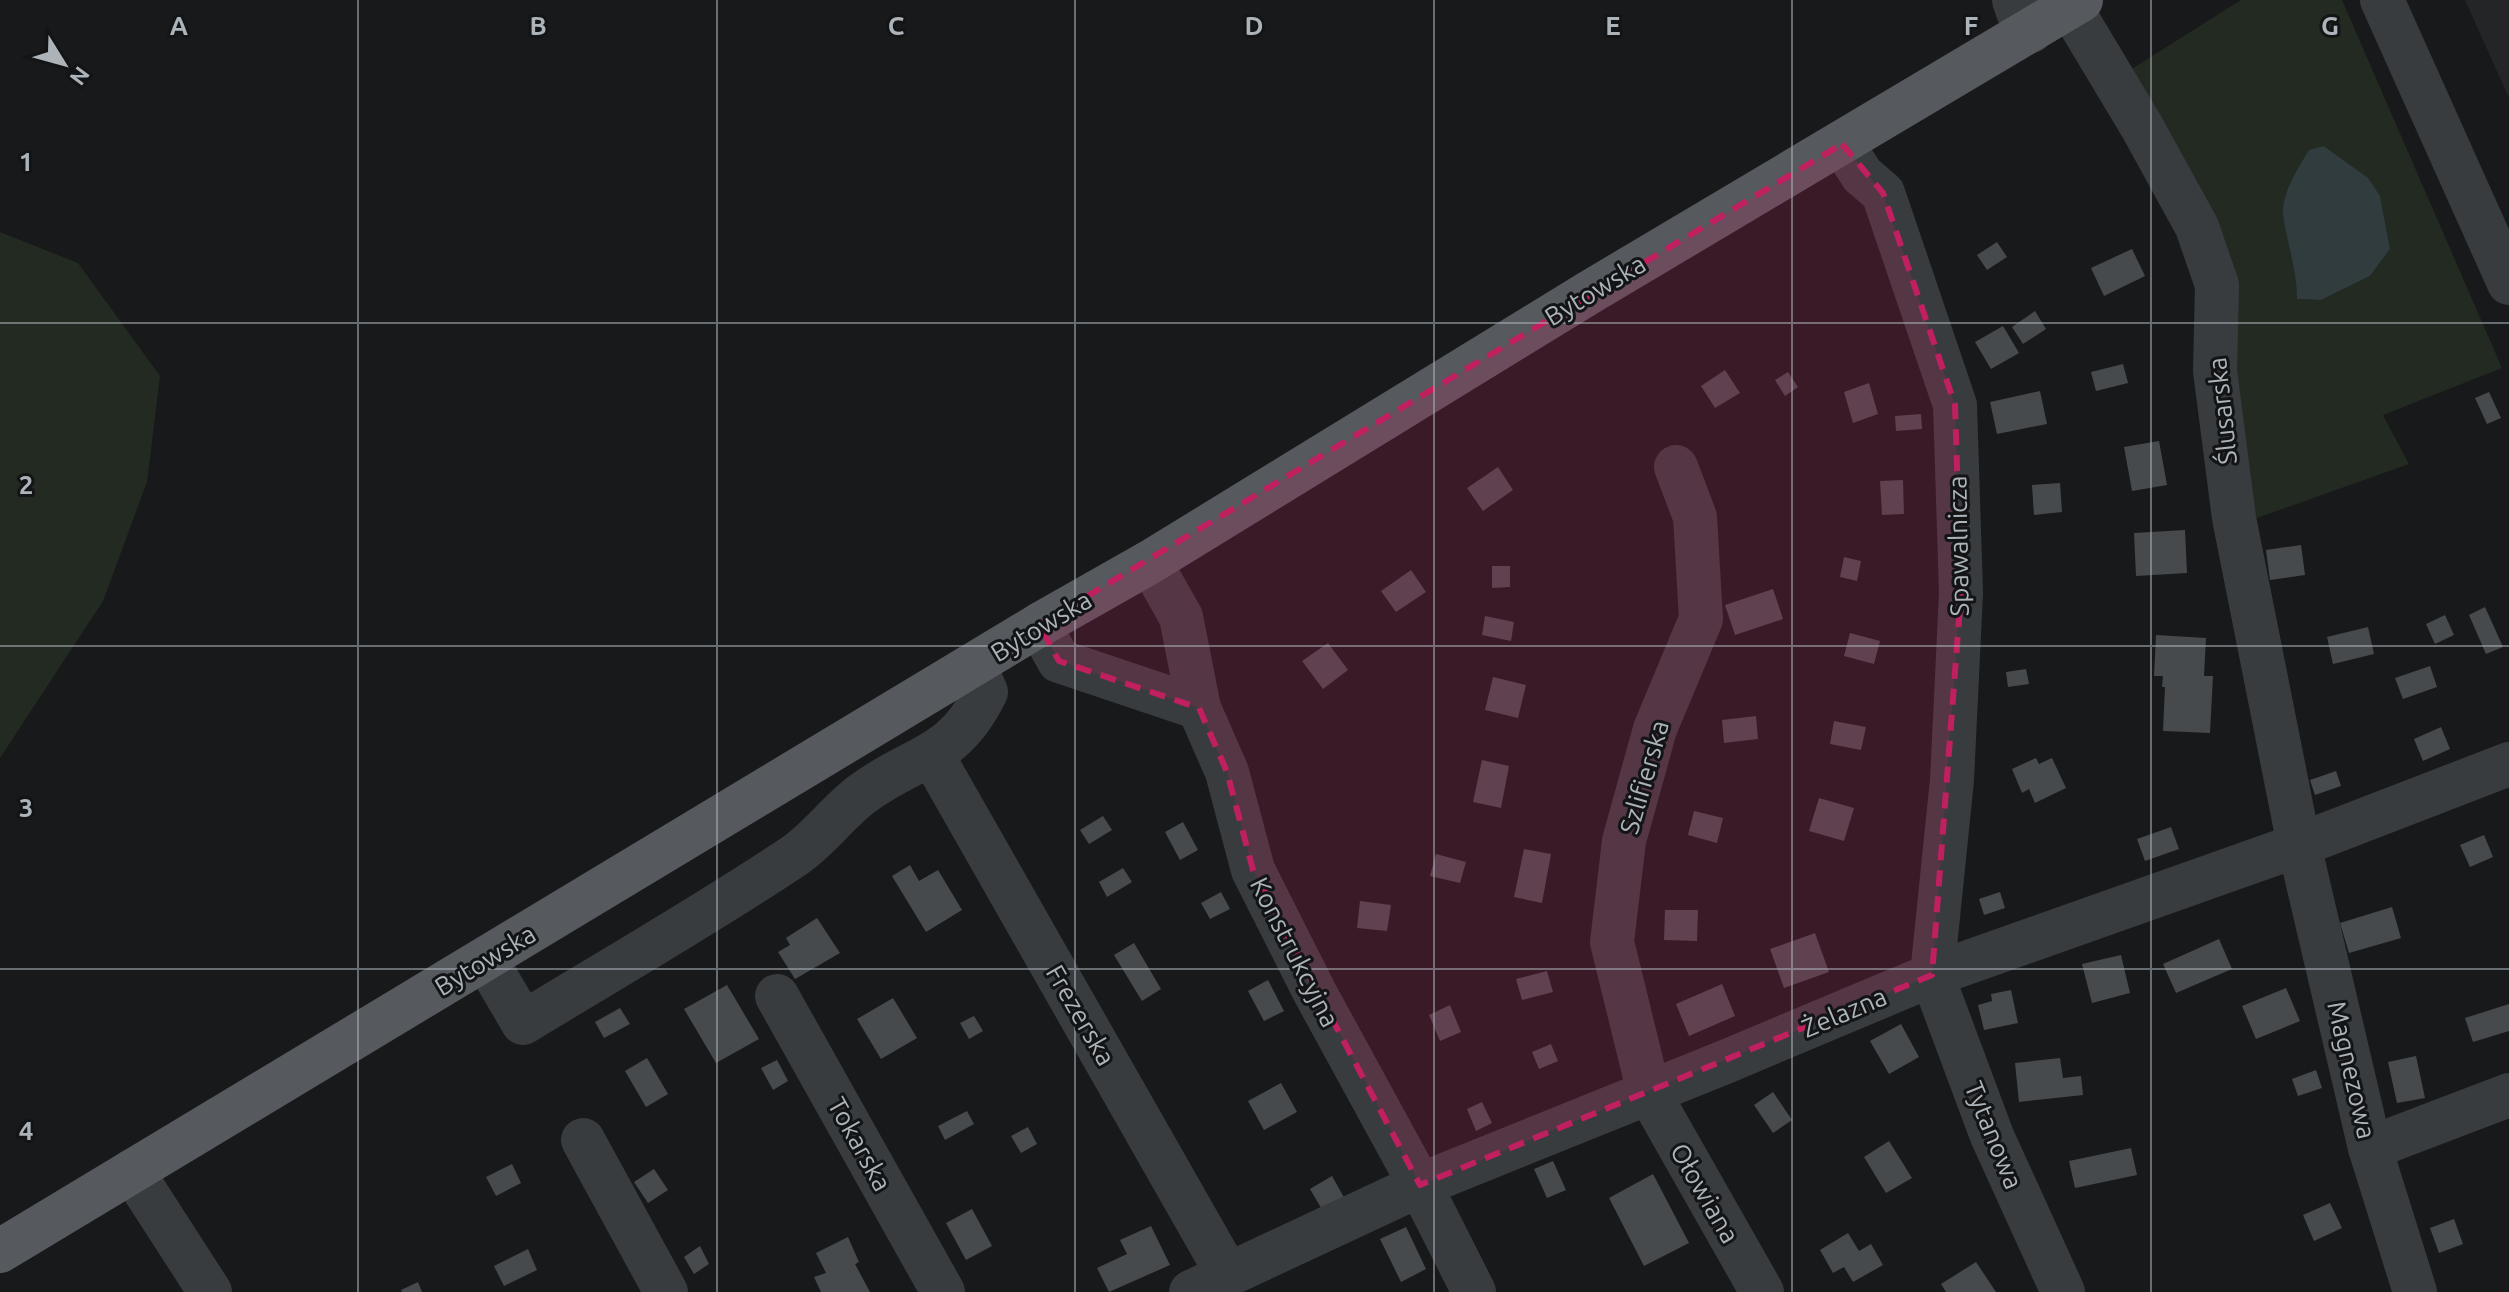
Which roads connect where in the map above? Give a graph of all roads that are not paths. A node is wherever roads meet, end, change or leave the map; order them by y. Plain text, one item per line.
1 (2382, 0) edge
2 (2075, 3) edge
3 (2022, 16) edge
4 (1842, 144) junction
5 (2509, 283) edge
6 (1676, 467) dead end
7 (1150, 562) junction
8 (1039, 625) junction
9 (974, 665) junction
10 (1199, 708) junction
11 (932, 755) junction
12 (2509, 764) edge
13 (2299, 845) junction
14 (486, 960) junction
15 (1932, 975) junction
16 (777, 996) dead end
17 (1649, 1093) junction
18 (2509, 1095) edge
19 (583, 1140) dead end
20 (2370, 1148) junction
21 (132, 1171) junction
22 (1420, 1185) junction
23 (0, 1251) edge
24 (1210, 1284) edge
25 (210, 1292) edge
26 (666, 1292) edge
27 (943, 1292) edge
28 (1474, 1292) edge
29 (1762, 1292) edge
30 (2063, 1292) edge
31 (2415, 1292) edge

1 - 5 street
2 - 3 main road, Bytowska
2 - 13 street, Ślusarska
3 - 4 main road, Bytowska
4 - 7 main road, Bytowska
4 - 15 street, Spawalnicza
6 - 17 street, Szlifierska
7 - 8 main road, Bytowska
7 - 10 street, Konstrukcyjna
8 - 9 main road, Bytowska
8 - 10 street
9 - 11 street
9 - 14 main road, Bytowska
10 - 22 street, Konstrukcyjna
11 - 14 street
11 - 24 street, Frezerska
12 - 13 street, Żelazna
13 - 15 street, Żelazna
13 - 20 street, Magnezowa
14 - 21 main road, Bytowska
15 - 17 street, Żelazna
15 - 30 street, Tytanowa
16 - 27 street, Tokarska
17 - 22 street, Żelazna
17 - 29 street, Ołowiana
18 - 20 street
19 - 26 street
20 - 31 street, Magnezowa
21 - 23 main road, Bytowska
21 - 25 street
22 - 24 street, Żelazna
22 - 28 street, Konstrukcyjna

